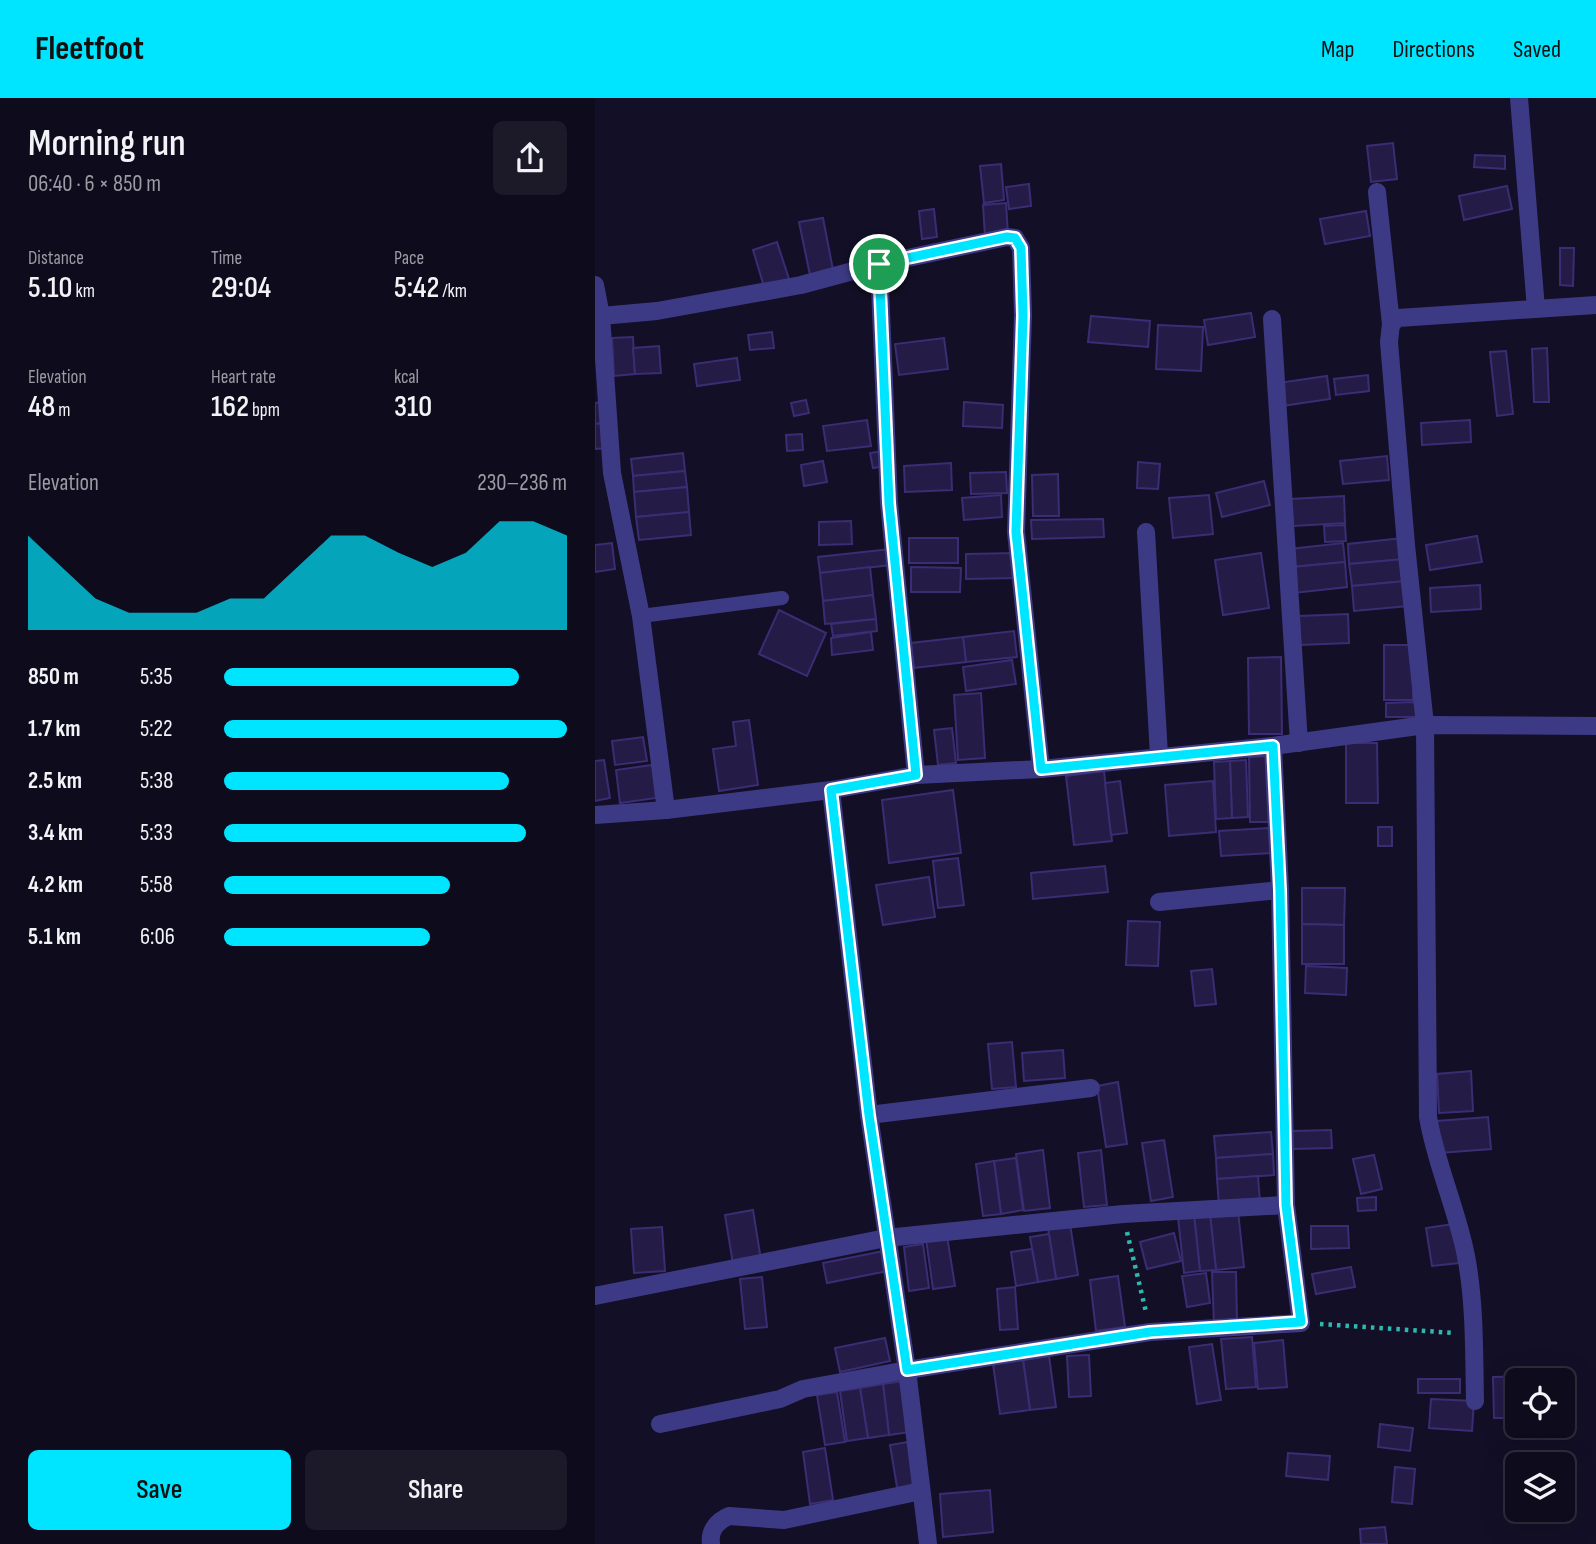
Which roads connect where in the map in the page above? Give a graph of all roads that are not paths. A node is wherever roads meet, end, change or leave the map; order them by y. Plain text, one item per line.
1 (1520, 98) edge
2 (1377, 192) dead end
3 (879, 264) junction
4 (595, 285) edge
5 (1596, 305) edge
6 (1536, 309) junction
7 (601, 317) junction
8 (1272, 320) dead end
9 (1391, 324) junction
10 (604, 474) edge
11 (1146, 532) dead end
12 (782, 598) dead end
13 (641, 616) junction
14 (1425, 725) junction
15 (1596, 726) edge
16 (1299, 743) junction
17 (1273, 746) junction
18 (1159, 755) junction
19 (1041, 769) junction
20 (916, 775) junction
21 (831, 790) junction
22 (666, 810) junction
23 (595, 815) edge
24 (1280, 890) junction
25 (1159, 902) dead end
26 (1091, 1088) dead end
27 (869, 1115) junction
28 (1286, 1205) junction
29 (886, 1238) junction
30 (595, 1296) edge
31 (907, 1370) junction
32 (1475, 1401) dead end
33 (660, 1424) dead end
34 (921, 1491) junction
35 (711, 1544) edge
36 (928, 1544) edge

1 - 6 street
2 - 9 street
3 - 7 street
3 - 19 street
3 - 20 street
4 - 7 street
5 - 6 street
6 - 9 street
7 - 10 street
8 - 16 street
9 - 14 street
10 - 13 street
11 - 18 street
12 - 13 lane
13 - 22 street
14 - 15 street
14 - 16 street
14 - 32 street
16 - 17 street
17 - 18 street
17 - 24 street
18 - 19 street
19 - 20 street
20 - 21 street
21 - 22 street
21 - 27 street
22 - 23 street
24 - 25 street
24 - 28 street
26 - 27 street
27 - 29 street
28 - 29 street
28 - 31 street
29 - 30 street
29 - 31 street
31 - 33 street
31 - 34 street
34 - 35 street
34 - 36 street

